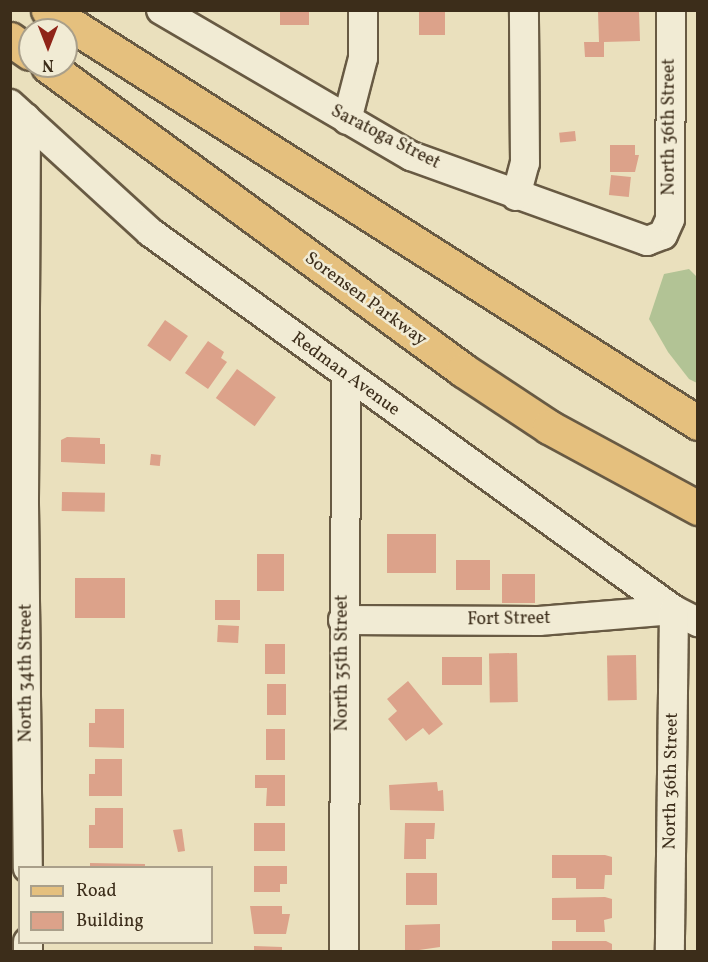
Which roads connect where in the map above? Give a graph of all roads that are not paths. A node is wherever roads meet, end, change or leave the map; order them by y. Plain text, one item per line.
1 (48, 10) edge
2 (161, 10) edge
3 (363, 10) edge
4 (524, 10) edge
5 (671, 10) edge
6 (64, 78) edge
7 (18, 111) edge
8 (347, 120) junction
9 (516, 196) junction
10 (657, 240) joint
11 (345, 375) junction
12 (698, 423) edge
13 (17, 505) edge
14 (698, 508) edge
15 (686, 616) edge
16 (343, 620) junction
17 (28, 866) edge
18 (344, 951) edge
19 (670, 951) edge

1 - 12 main road
2 - 8 street, Saratoga Street
3 - 8 street
4 - 9 street
5 - 10 street, North 36th Street
6 - 14 main road, Sorensen Parkway
7 - 11 street, Redman Avenue
7 - 13 street, North 34th Street
8 - 9 street, Saratoga Street
9 - 10 street, Saratoga Street
11 - 15 street, Redman Avenue
11 - 16 street, North 35th Street
13 - 17 street, North 34th Street
15 - 16 street, Fort Street
15 - 19 street, North 36th Street
16 - 18 street, North 35th Street

